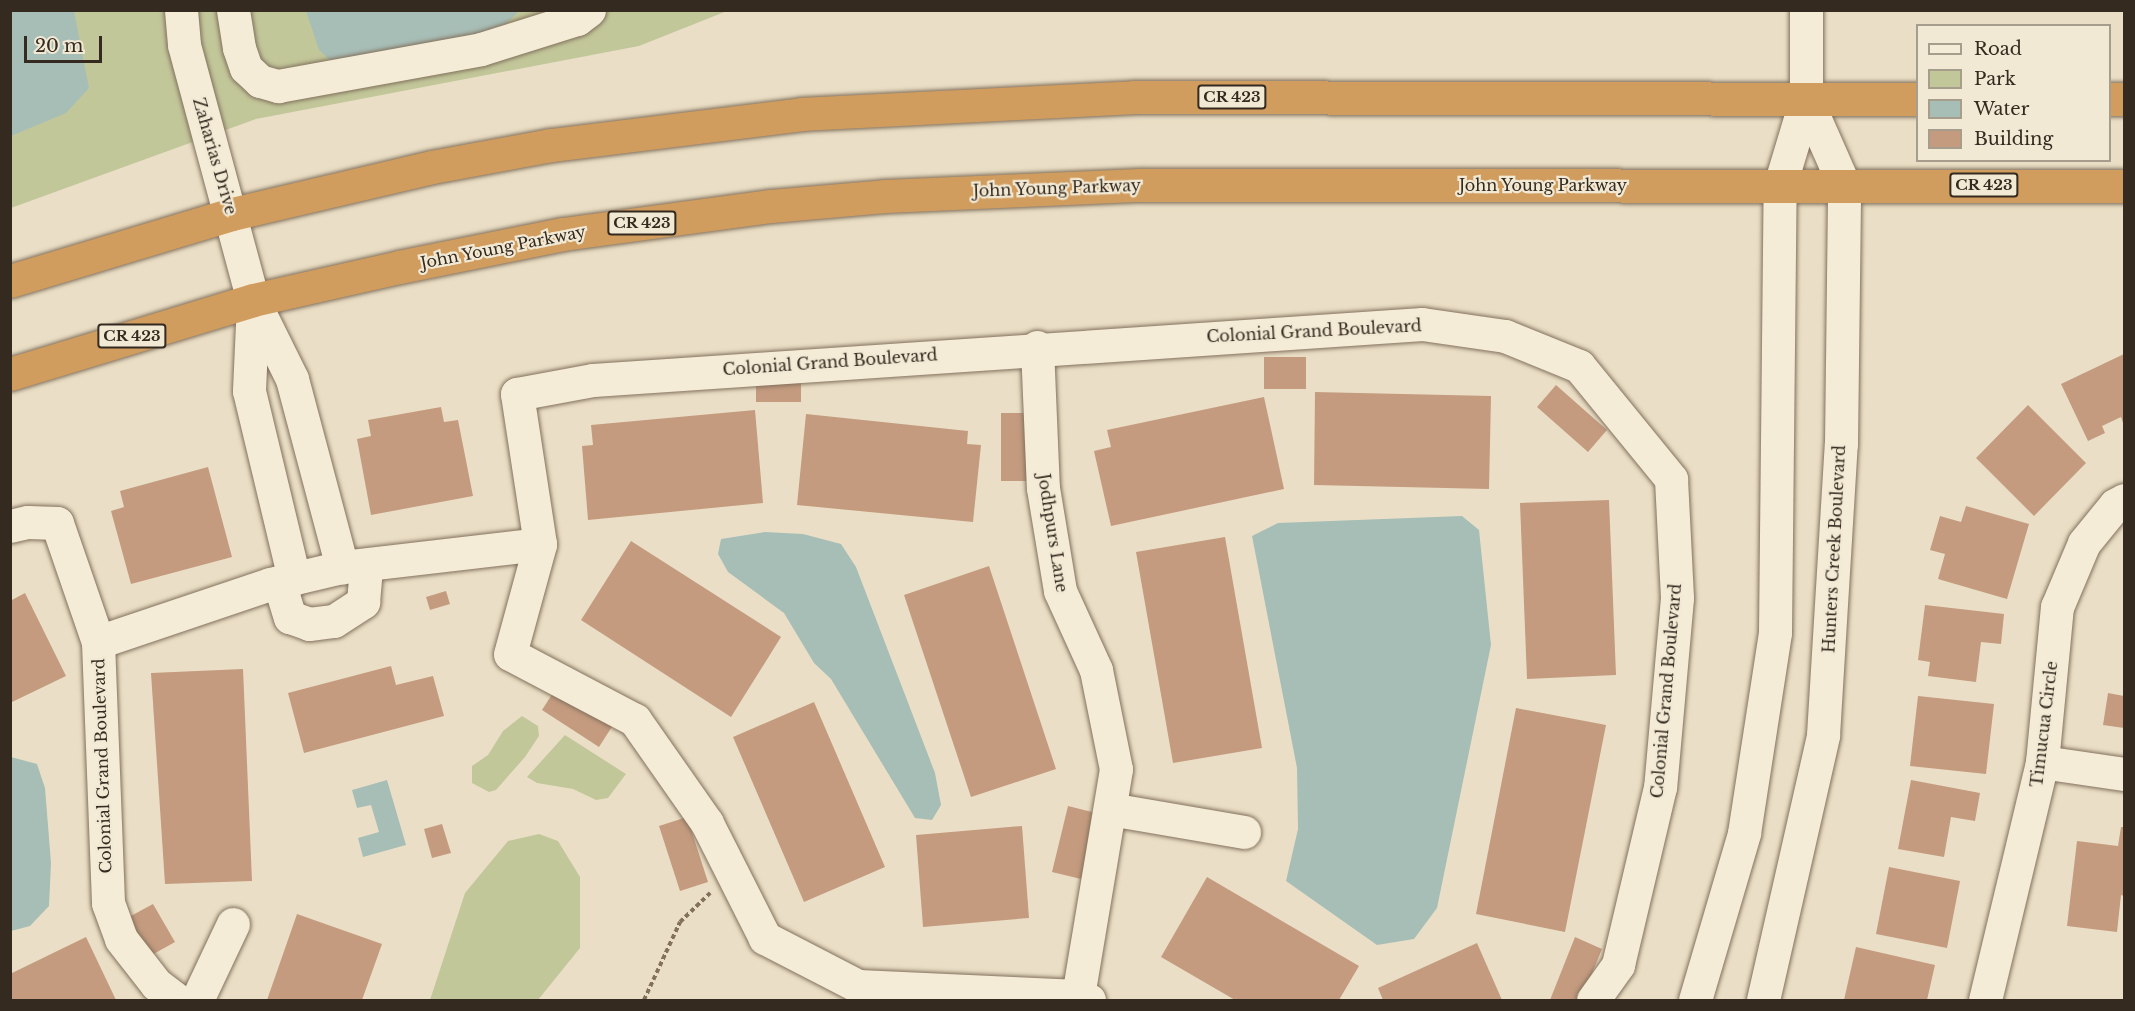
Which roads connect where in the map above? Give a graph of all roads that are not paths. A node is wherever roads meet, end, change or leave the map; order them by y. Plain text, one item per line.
1 (180, 10) edge
2 (233, 10) edge
3 (589, 10) edge
4 (1806, 10) edge
5 (1806, 99) junction
6 (1916, 99) edge
7 (1780, 185) junction
8 (1844, 185) junction
9 (2124, 186) edge
10 (232, 214) junction
11 (10, 281) edge
12 (253, 300) junction
13 (1037, 347) junction
14 (10, 374) edge
15 (2124, 500) edge
16 (10, 526) edge
17 (540, 544) junction
18 (354, 566) junction
19 (287, 581) junction
20 (98, 642) junction
21 (2042, 762) junction
22 (2124, 774) edge
23 (1110, 809) junction
24 (1244, 832) dead end
25 (233, 924) dead end
26 (1083, 998) edge
27 (177, 1000) edge
28 (197, 1000) edge
29 (1593, 1000) edge
30 (1695, 1000) edge
31 (1763, 1000) edge
32 (1985, 1000) edge

1 - 10 street, Zaharias Drive
2 - 3 street
4 - 5 street, Hunters Creek Boulevard
5 - 6 highway, CR 423
5 - 7 street, Hunters Creek Boulevard
5 - 8 street, Hunters Creek Boulevard
5 - 10 highway, CR 423
7 - 8 highway, John Young Parkway / CR 423
7 - 12 highway, John Young Parkway / CR 423
7 - 30 street, Hunters Creek Boulevard
8 - 9 highway, John Young Parkway / CR 423
8 - 31 street, Hunters Creek Boulevard
10 - 11 highway, CR 423
10 - 12 street, Zaharias Drive
12 - 14 highway, John Young Parkway / CR 423
12 - 18 street
12 - 19 street
13 - 17 street, Colonial Grand Boulevard
13 - 23 street, Jodhpurs Lane
13 - 29 street, Colonial Grand Boulevard
15 - 21 street, Timucua Circle
16 - 20 street
17 - 18 street, Colonial Grand Boulevard
17 - 26 street, Colonial Grand Boulevard
18 - 19 street, Colonial Grand Boulevard
18 - 19 street
19 - 20 street, Colonial Grand Boulevard
20 - 27 street, Colonial Grand Boulevard
21 - 22 street
21 - 32 street, Timucua Circle
23 - 24 street
23 - 26 street, Jodhpurs Lane
25 - 28 street

